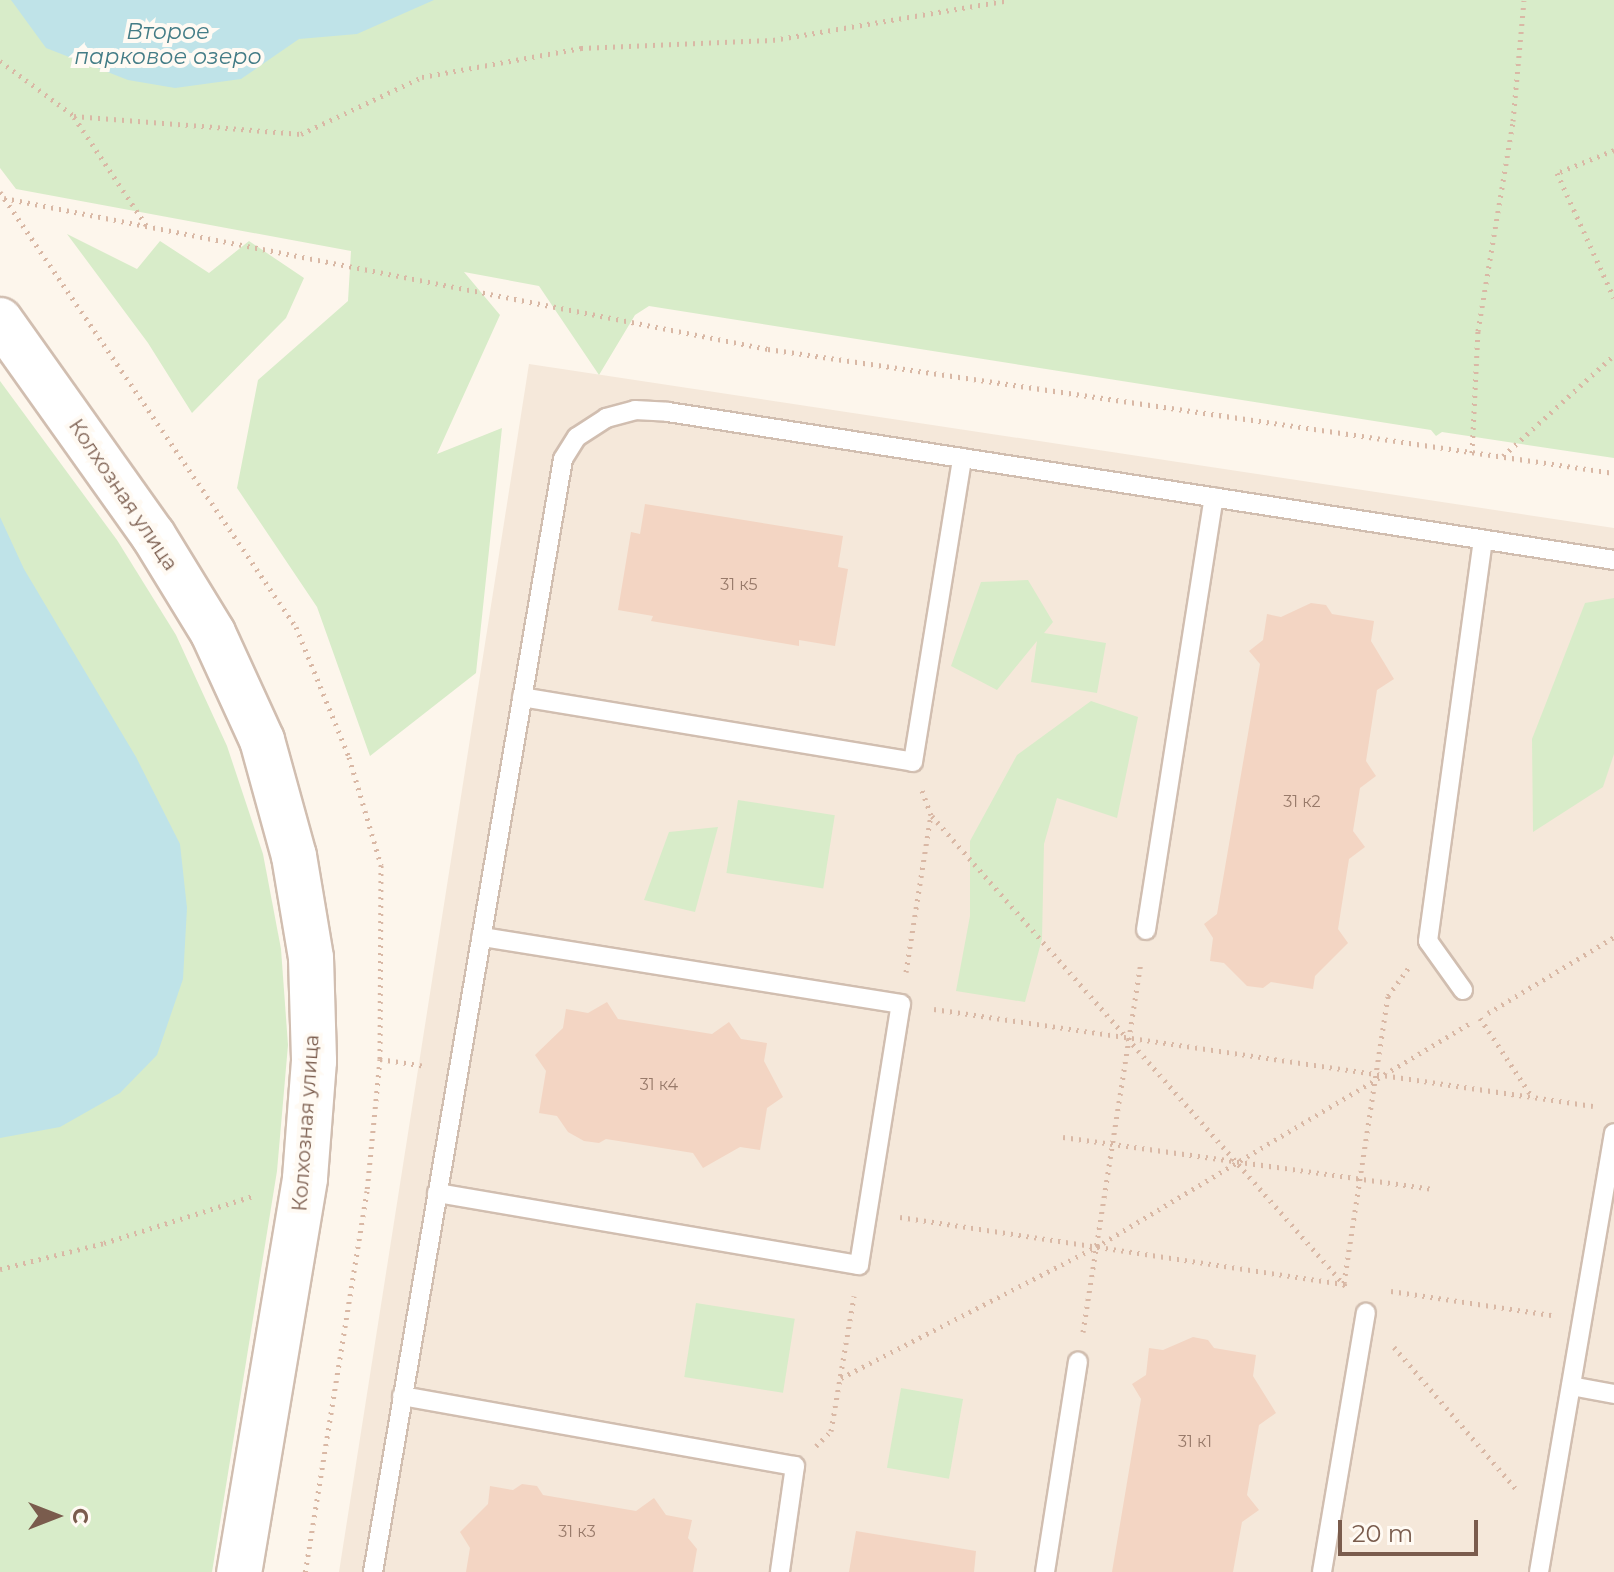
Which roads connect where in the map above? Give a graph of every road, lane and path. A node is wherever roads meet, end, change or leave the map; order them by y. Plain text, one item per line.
1 (1010, 0) edge
2 (1524, 0) edge
3 (0, 61) edge
4 (74, 116) junction
5 (1614, 150) edge
6 (4, 198) dead end
7 (146, 226) junction
8 (1614, 298) edge
9 (0, 320) edge
10 (1614, 355) edge
11 (1472, 453) junction
12 (1503, 457) junction
13 (962, 458) junction
14 (1614, 473) edge
15 (1214, 497) junction
16 (1483, 540) junction
17 (1614, 560) edge
18 (522, 697) junction
19 (913, 762) junction
20 (931, 815) junction
21 (1146, 930) joint
22 (481, 937) junction
23 (1614, 937) edge
24 (1463, 990) joint
25 (1388, 996) dead end
26 (901, 1004) junction
27 (1480, 1018) junction
28 (1129, 1038) junction
29 (380, 1059) dead end
30 (458, 1071) junction
31 (1376, 1076) junction
32 (1533, 1098) junction
33 (1601, 1107) dead end
34 (1614, 1133) edge
35 (1063, 1137) dead end
36 (1113, 1144) junction
37 (1238, 1163) junction
38 (305, 1179) junction
39 (1363, 1180) junction
40 (1431, 1189) dead end
41 (437, 1193) junction
42 (867, 1213) junction
43 (1096, 1247) junction
44 (859, 1265) junction
45 (0, 1269) edge
46 (1344, 1284) junction
47 (1359, 1286) dead end
48 (1374, 1288) dead end
49 (1366, 1313) junction
50 (1582, 1320) junction
51 (1078, 1362) joint
52 (841, 1378) junction
53 (1571, 1386) junction
54 (1614, 1394) edge
55 (402, 1396) junction
56 (795, 1466) junction
57 (1547, 1524) junction
58 (239, 1572) edge
59 (373, 1572) edge
60 (780, 1572) edge
61 (1045, 1572) edge
62 (1322, 1572) edge
63 (1539, 1572) edge

1 - 4 path
2 - 11 path
3 - 4 path
4 - 7 path
5 - 8 path
6 - 7 path
7 - 11 path
9 - 38 main road, Колхозная улица
10 - 12 path
11 - 12 path
12 - 14 path
13 - 15 lane
13 - 18 lane
13 - 19 lane
15 - 16 lane
15 - 21 lane
16 - 17 lane
16 - 24 lane
18 - 19 lane
18 - 22 lane
19 - 20 path
20 - 26 path
20 - 28 path
21 - 28 path
22 - 26 lane
22 - 30 lane
23 - 27 path
24 - 27 path
25 - 31 path
26 - 28 path
26 - 42 lane
27 - 31 path
27 - 32 path
28 - 31 path
28 - 36 path
28 - 37 path
29 - 30 path
30 - 41 lane
31 - 32 path
31 - 37 path
31 - 39 path
32 - 33 path
34 - 50 lane
35 - 36 path
36 - 37 path
36 - 43 path
37 - 39 path
37 - 43 path
37 - 46 path
38 - 45 path
38 - 58 main road, Колхозная улица
39 - 40 path
39 - 46 path
41 - 44 lane
41 - 55 lane
42 - 43 path
42 - 44 lane
43 - 46 path
43 - 51 path
43 - 52 path
44 - 52 path
46 - 47 path
46 - 49 path
48 - 50 path
49 - 57 path
49 - 62 lane
50 - 53 lane
51 - 61 lane
52 - 56 path
53 - 54 lane
53 - 57 lane
55 - 56 lane
55 - 59 lane
56 - 60 lane
57 - 63 lane

